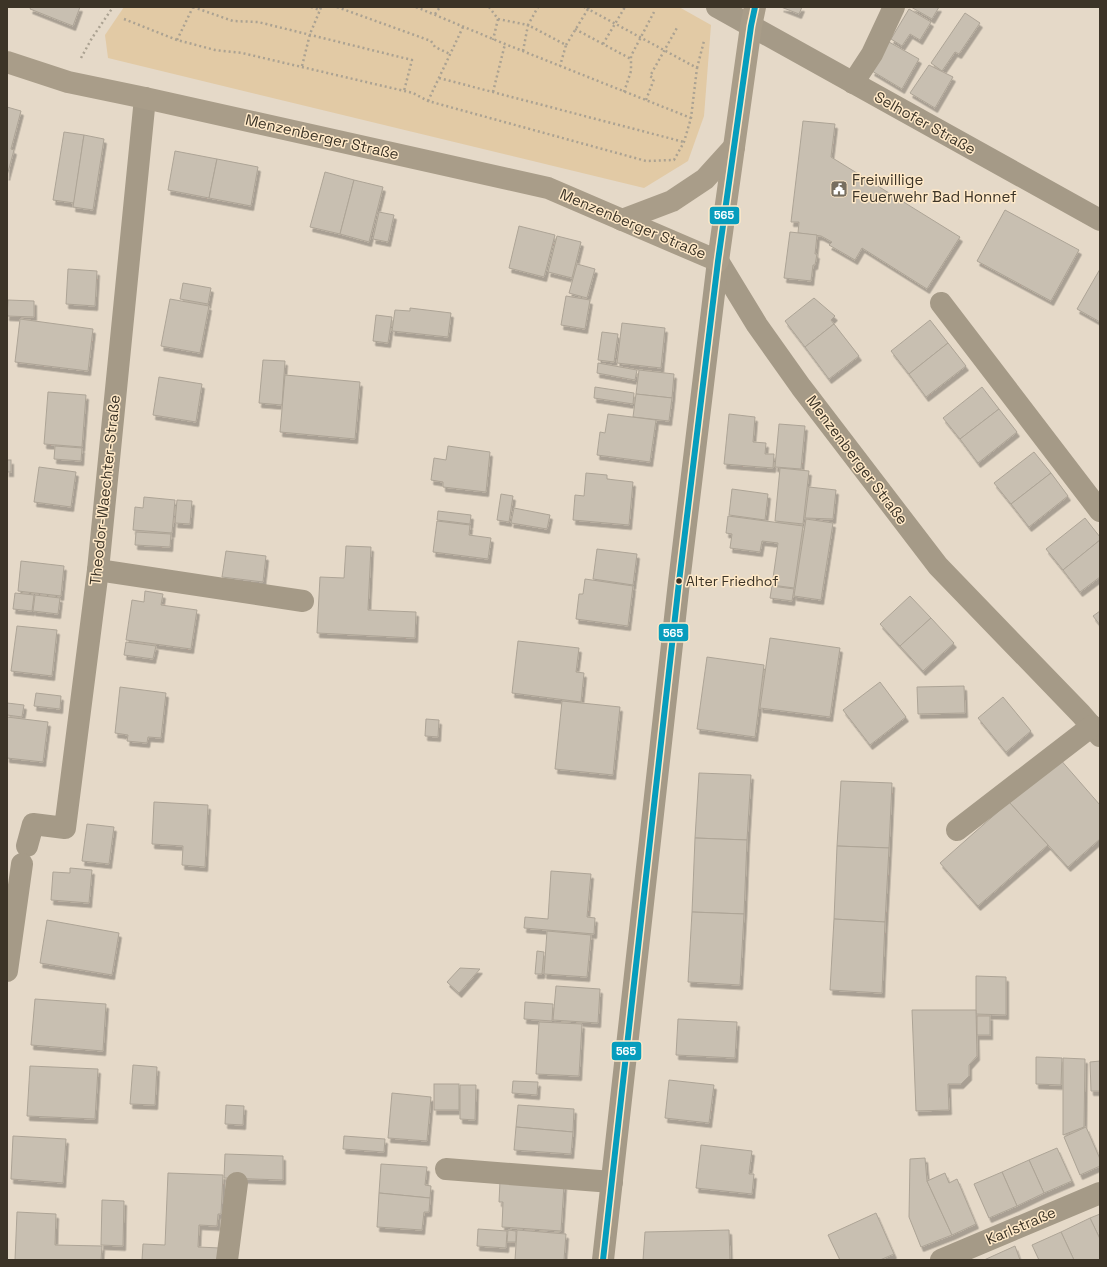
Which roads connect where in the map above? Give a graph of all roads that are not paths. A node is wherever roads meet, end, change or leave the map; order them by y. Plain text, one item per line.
1 (717, 7) edge
2 (894, 7) edge
3 (753, 16) edge
4 (7, 62) edge
5 (853, 83) junction
6 (145, 98) junction
7 (734, 147) junction
8 (622, 220) junction
9 (1100, 220) edge
10 (718, 261) junction
11 (941, 303) dead end
12 (1100, 511) edge
13 (98, 570) junction
14 (303, 601) dead end
15 (1097, 729) edge
16 (957, 830) dead end
17 (7, 971) edge
18 (446, 1169) dead end
19 (612, 1182) junction
20 (237, 1183) dead end
21 (1100, 1193) edge
22 (227, 1260) edge
23 (603, 1260) edge
24 (941, 1260) edge

1 - 3 street, Selhofer Straße
2 - 5 street
3 - 5 street, Selhofer Straße
3 - 7 main road
4 - 6 main road, Menzenberger Straße
5 - 9 street, Selhofer Straße
6 - 8 main road, Menzenberger Straße
6 - 13 street, Theodor-Waechter-Straße
7 - 8 main road
7 - 10 main road
8 - 10 main road, Menzenberger Straße
10 - 15 street, Menzenberger Straße
10 - 19 street
11 - 12 street
13 - 14 street
13 - 17 street, Theodor-Waechter-Straße
15 - 16 street
18 - 19 street
19 - 23 street
20 - 22 street
21 - 24 street, Karlstraße

